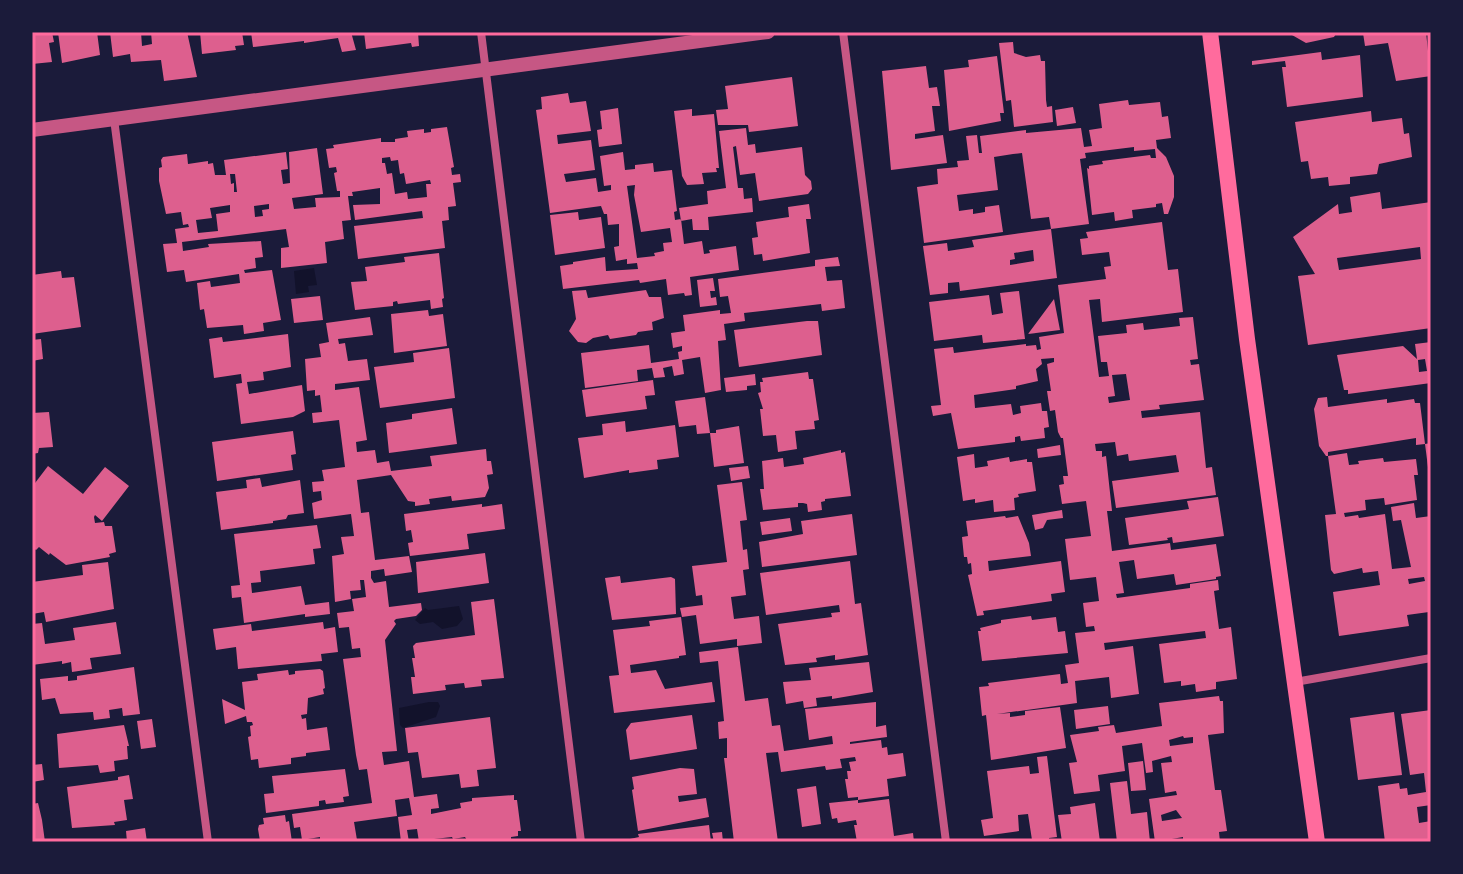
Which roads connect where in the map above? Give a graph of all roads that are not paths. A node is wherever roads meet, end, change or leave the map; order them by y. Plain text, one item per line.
1 (481, 32) edge
2 (768, 32) edge
3 (843, 32) edge
4 (1210, 32) edge
5 (486, 69) junction
6 (114, 119) junction
7 (32, 130) edge
8 (1431, 658) edge
9 (1294, 682) junction
10 (208, 842) edge
11 (581, 842) edge
12 (946, 842) edge
13 (1317, 842) edge

1 - 5 street
2 - 5 street
3 - 12 street
4 - 9 main road
5 - 6 street
5 - 11 street
6 - 7 street
6 - 10 street
8 - 9 street
9 - 13 main road

